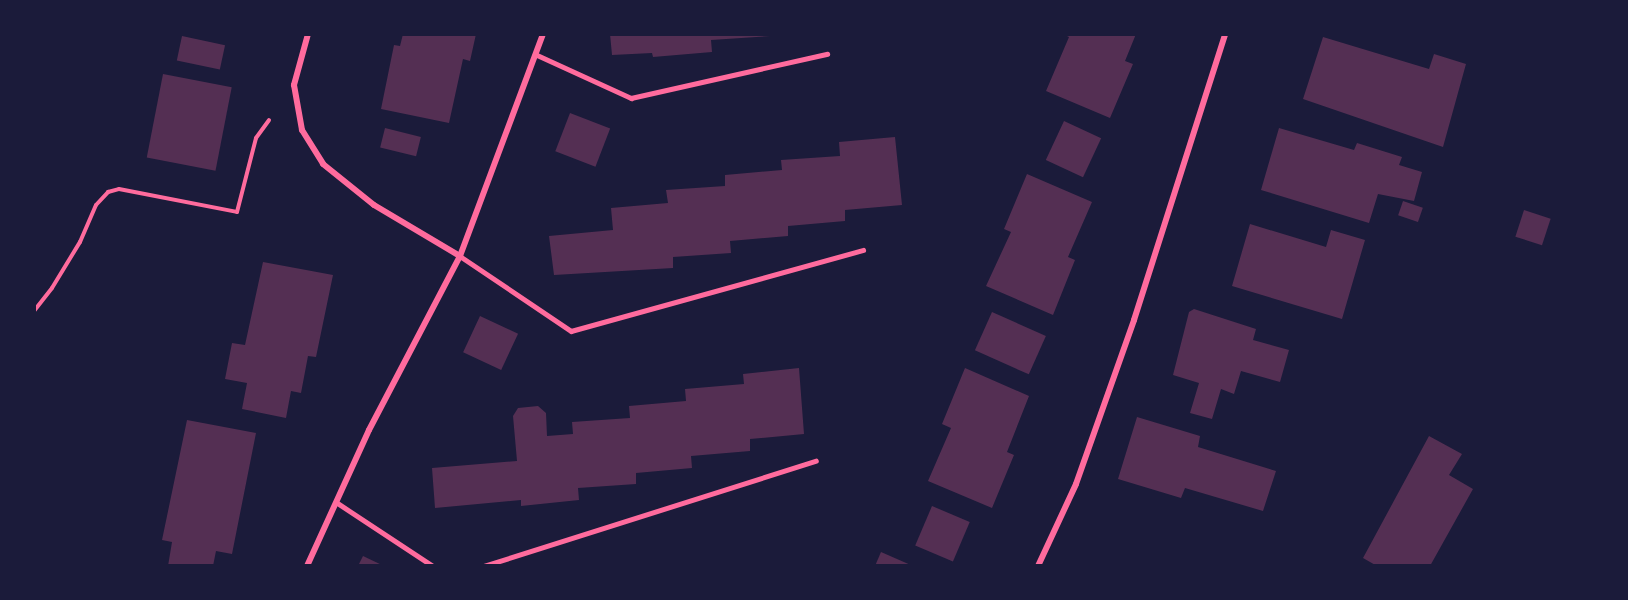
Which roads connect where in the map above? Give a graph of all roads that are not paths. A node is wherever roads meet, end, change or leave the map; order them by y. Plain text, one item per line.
1 (308, 34) edge
2 (543, 34) edge
3 (1225, 34) edge
4 (535, 54) junction
5 (827, 54) dead end
6 (863, 250) dead end
7 (460, 256) junction
8 (816, 461) dead end
9 (336, 502) junction
10 (307, 566) edge
11 (433, 566) edge
12 (484, 566) edge
13 (1038, 566) edge

1 - 7 street
2 - 4 street
3 - 13 street
4 - 5 lane
4 - 7 street
6 - 7 lane
7 - 9 street
8 - 12 lane
9 - 10 street
9 - 11 lane

